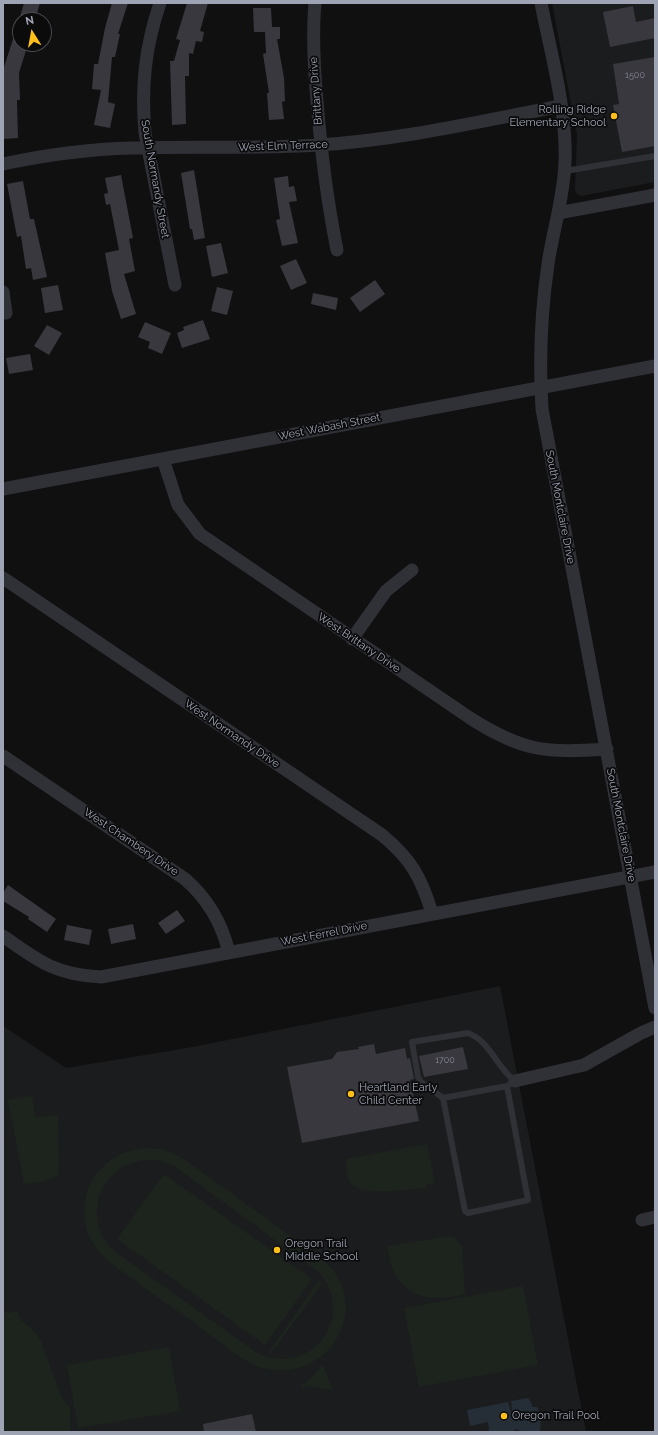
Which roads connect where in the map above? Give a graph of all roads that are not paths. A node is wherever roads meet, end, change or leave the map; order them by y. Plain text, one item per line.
1 (160, 3) edge
2 (315, 3) edge
3 (541, 3) edge
4 (561, 106) junction
5 (320, 145) junction
6 (148, 148) junction
7 (655, 156) edge
8 (3, 164) edge
9 (565, 171) junction
10 (655, 195) edge
11 (558, 213) junction
12 (337, 250) dead end
13 (175, 285) dead end
14 (3, 292) edge
15 (6, 313) dead end
16 (655, 366) edge
17 (541, 387) junction
18 (163, 459) junction
19 (3, 489) edge
20 (412, 570) dead end
21 (3, 578) edge
22 (352, 639) junction
23 (607, 749) junction
24 (3, 756) edge
25 (655, 872) edge
26 (631, 877) junction
27 (432, 913) junction
28 (3, 936) edge
29 (229, 953) junction
30 (655, 1008) edge
31 (655, 1027) edge
32 (511, 1084) junction
33 (443, 1098) junction
34 (655, 1217) edge
35 (642, 1220) dead end

1 - 6 street, South Normandy Street
2 - 5 street, Brittany Drive
3 - 4 street, South Montclaire Drive
4 - 5 street, West Elm Terrace
4 - 9 street, South Montclaire Drive
5 - 6 street, West Elm Terrace
5 - 12 street, Brittany Drive
6 - 8 street, West Elm Terrace
6 - 13 street, South Normandy Street
7 - 9 lane
9 - 11 street, South Montclaire Drive
10 - 11 street
11 - 17 street, South Montclaire Drive
14 - 15 street
16 - 17 street, West Wabash Street
17 - 18 street, West Wabash Street
17 - 23 street, South Montclaire Drive
18 - 19 street, West Wabash Street
18 - 22 street, West Brittany Drive
20 - 22 street
21 - 27 street, West Normandy Drive
22 - 23 street, West Brittany Drive
23 - 26 street, South Montclaire Drive
24 - 29 street, West Chambery Drive
25 - 26 street, West Ferrel Drive
26 - 27 street, West Ferrel Drive
26 - 30 street, South Montclaire Drive
27 - 29 street, West Ferrel Drive
28 - 29 street, West Ferrel Drive
31 - 32 street
32 - 33 lane
32 - 33 lane
32 - 33 lane
34 - 35 street

